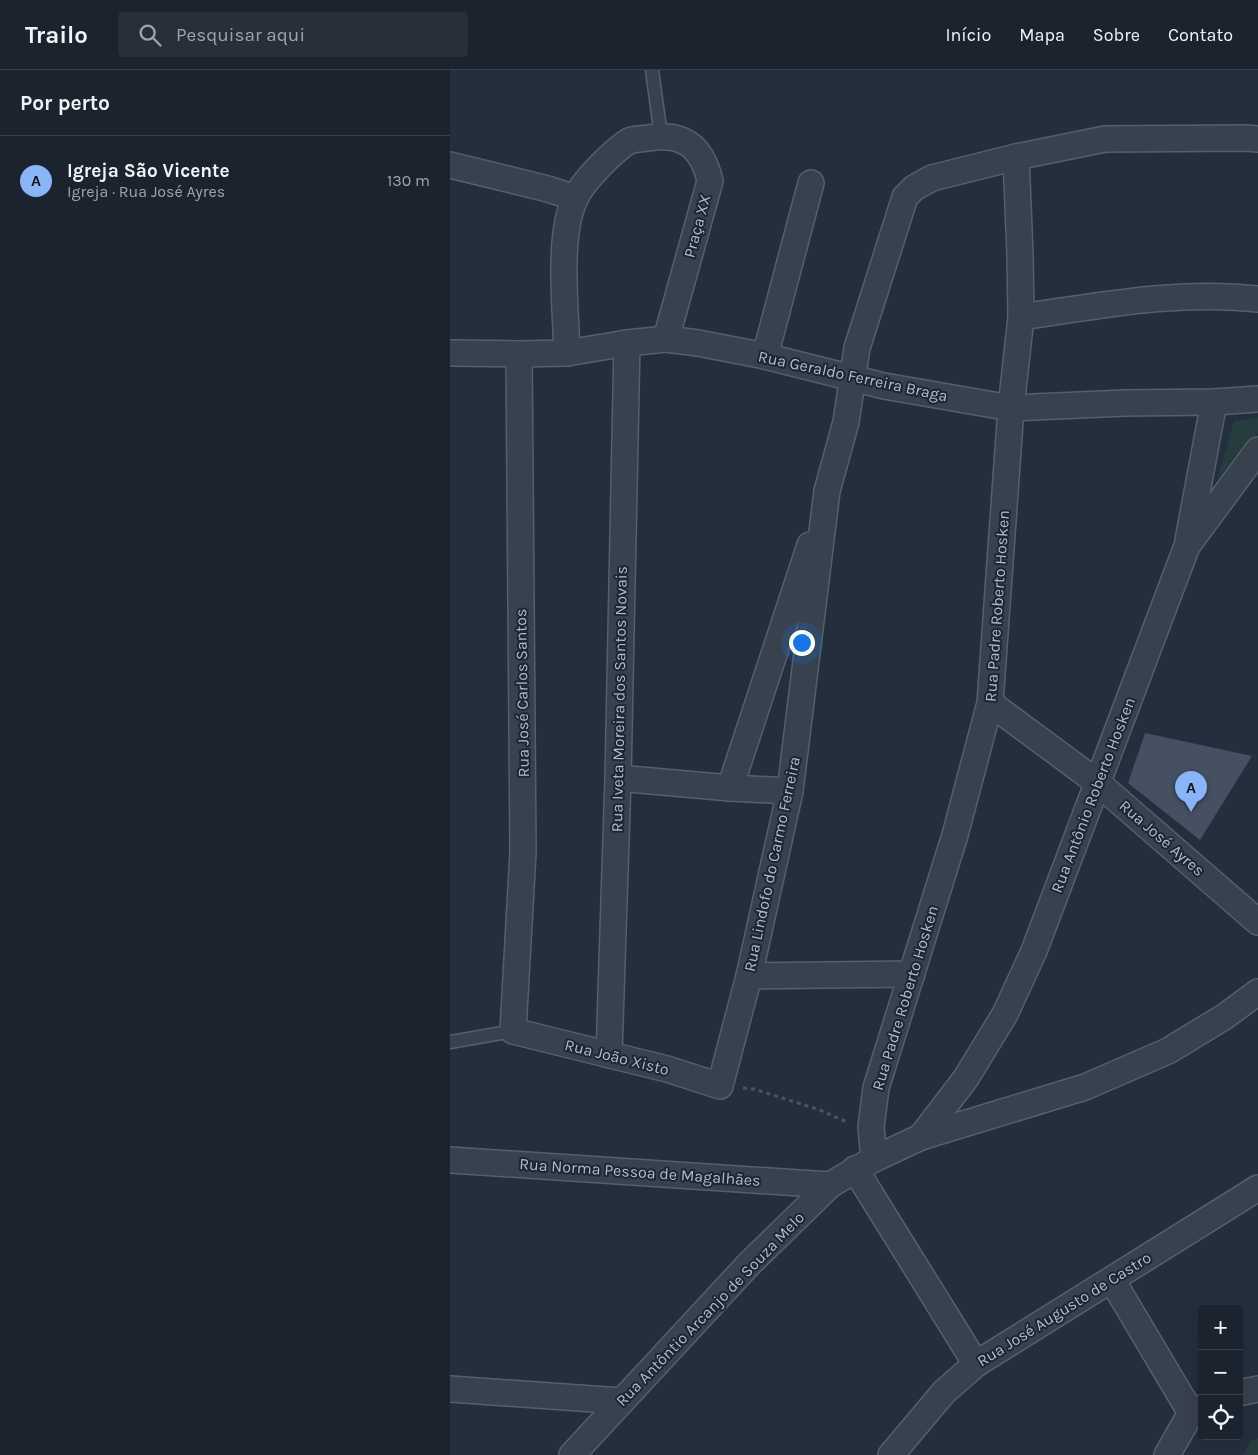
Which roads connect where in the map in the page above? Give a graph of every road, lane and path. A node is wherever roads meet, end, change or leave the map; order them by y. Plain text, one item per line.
1 (652, 70) edge
2 (661, 136) junction
3 (1258, 139) edge
4 (1016, 157) junction
5 (450, 165) edge
6 (811, 182) dead end
7 (575, 198) junction
8 (1258, 299) edge
9 (1021, 317) junction
10 (666, 339) junction
11 (627, 343) junction
12 (450, 353) edge
13 (567, 353) junction
14 (519, 354) junction
15 (764, 356) junction
16 (853, 378) junction
17 (1258, 399) edge
18 (1214, 402) junction
19 (1011, 408) junction
20 (1258, 450) edge
21 (827, 491) junction
22 (1186, 546) junction
23 (990, 703) junction
24 (618, 778) junction
25 (1098, 783) junction
26 (730, 788) junction
27 (790, 791) junction
28 (1258, 922) edge
29 (912, 974) junction
30 (749, 976) junction
31 (1258, 992) edge
32 (514, 1031) junction
33 (450, 1042) edge
34 (609, 1055) junction
35 (720, 1086) junction
36 (871, 1127) junction
37 (921, 1137) junction
38 (450, 1160) edge
39 (864, 1164) junction
40 (830, 1185) junction
41 (1258, 1188) edge
42 (1112, 1280) junction
43 (976, 1364) junction
44 (450, 1389) edge
45 (1258, 1389) edge
46 (1243, 1392) edge
47 (622, 1401) junction
48 (1196, 1410) edge
49 (572, 1455) edge
50 (891, 1455) edge
51 (1167, 1455) edge

1 - 2 lane
2 - 7 street, Praça XX
2 - 10 street, Praça XX
3 - 4 street, Rua Lindofo do Carmo Ferreira
4 - 9 street, Rua Padre Roberto Hosken
4 - 16 street, Rua Lindofo do Carmo Ferreira
5 - 7 street
6 - 15 street
7 - 13 street, Praça XX
8 - 9 street
9 - 19 street, Rua Padre Roberto Hosken
10 - 11 street, Rua Geraldo Ferreira Braga
10 - 15 street, Rua Geraldo Ferreira Braga
11 - 13 street, Rua Geraldo Ferreira Braga
11 - 24 street, Rua Iveta Moreira dos Santos Novais
12 - 14 street, Rua Geraldo Ferreira Braga
13 - 14 street, Rua Geraldo Ferreira Braga
14 - 32 street, Rua José Carlos Santos
15 - 16 street, Rua Geraldo Ferreira Braga
16 - 19 street, Rua Geraldo Ferreira Braga
16 - 21 street, Rua Lindofo do Carmo Ferreira
17 - 18 street, Rua Geraldo Ferreira Braga
18 - 19 street, Rua Geraldo Ferreira Braga
18 - 22 street
19 - 23 street, Rua Padre Roberto Hosken
20 - 22 street, Rua Antônio Roberto Hosken
21 - 26 street, Rua Lindofo do Carmo Ferreira
21 - 27 street, Rua Lindofo do Carmo Ferreira
22 - 25 street, Rua Antônio Roberto Hosken
23 - 25 street, Rua José Ayres
23 - 29 street, Rua Padre Roberto Hosken
24 - 26 street
24 - 34 street, Rua Iveta Moreira dos Santos Novais
25 - 28 street, Rua José Ayres
25 - 37 street, Rua Antônio Roberto Hosken
26 - 27 street
27 - 30 street, Rua Lindofo do Carmo Ferreira
29 - 30 street
29 - 36 street, Rua Padre Roberto Hosken
30 - 35 street, Rua Lindofo do Carmo Ferreira
31 - 37 street, Rua Antôntio Arcanjo de Souza Melo
32 - 33 lane
32 - 34 street, Rua João Xisto
34 - 35 street, Rua João Xisto
35 - 36 path
36 - 39 street, Rua Padre Roberto Hosken
37 - 39 street, Rua Antôntio Arcanjo de Souza Melo
38 - 40 street, Rua Norma Pessoa de Magalhães
39 - 40 street, Rua Antôntio Arcanjo de Souza Melo
39 - 43 street
40 - 47 street, Rua Antôntio Arcanjo de Souza Melo
41 - 42 street, Rua José Augusto de Castro
42 - 43 street, Rua José Augusto de Castro
42 - 48 street
43 - 50 street, Rua José Augusto de Castro
44 - 47 street
45 - 46 street
47 - 49 street, Rua Antôntio Arcanjo de Souza Melo
48 - 51 street

